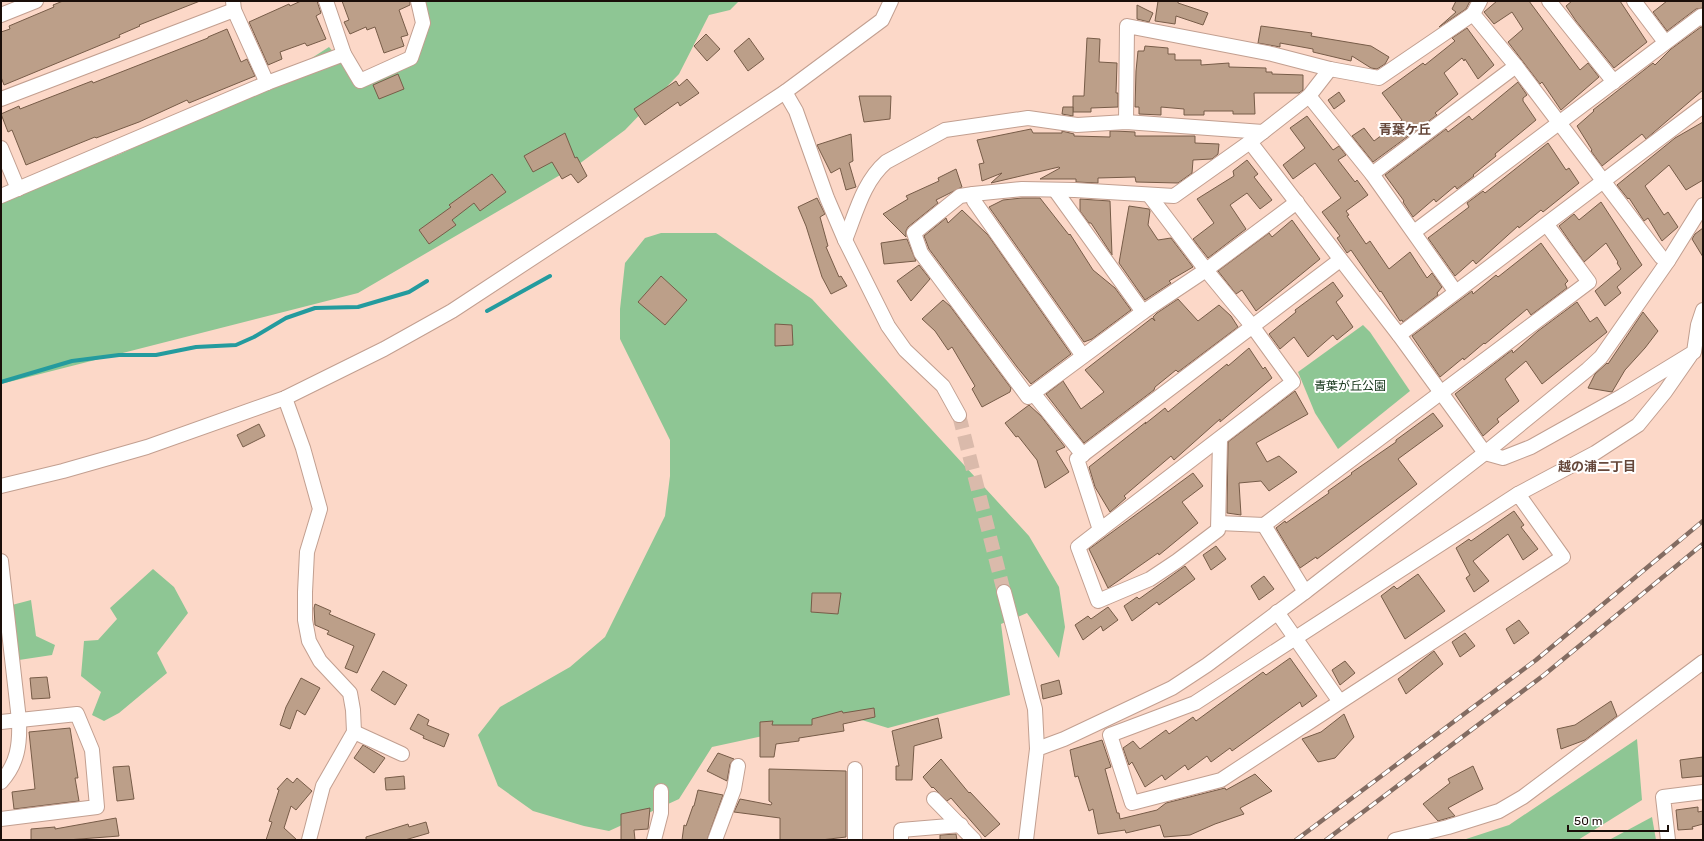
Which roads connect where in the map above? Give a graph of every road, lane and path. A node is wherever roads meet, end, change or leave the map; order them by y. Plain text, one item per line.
1 (36, 1) edge
2 (326, 1) edge
3 (418, 1) edge
4 (891, 1) edge
5 (1480, 1) edge
6 (1549, 1) edge
7 (1634, 1) edge
8 (233, 6) edge
9 (1473, 14) junction
10 (1, 15) edge
11 (1703, 19) edge
12 (1665, 42) junction
13 (344, 54) junction
14 (1516, 66) junction
15 (1330, 69) junction
16 (1614, 82) junction
17 (267, 83) junction
18 (785, 92) junction
19 (1309, 96) junction
20 (1, 99) edge
21 (1703, 106) edge
22 (1126, 122) junction
23 (1558, 123) junction
24 (1263, 132) junction
25 (1250, 142) junction
26 (1, 148) edge
27 (1372, 174) junction
28 (1603, 181) junction
29 (18, 189) junction
30 (1055, 190) junction
31 (973, 194) junction
32 (1149, 195) junction
33 (1, 196) edge
34 (1297, 202) junction
35 (1703, 205) edge
36 (1547, 225) junction
37 (1414, 232) junction
38 (845, 240) junction
39 (1340, 260) junction
40 (1668, 261) junction
41 (1206, 270) junction
42 (1455, 291) junction
43 (1703, 310) edge
44 (1143, 312) junction
45 (1253, 327) junction
46 (1399, 335) junction
47 (1694, 352) junction
48 (1084, 356) junction
49 (1441, 392) junction
50 (1033, 393) junction
51 (285, 398) junction
52 (959, 415) tunnel mouth
53 (1220, 440) junction
54 (1485, 453) junction
55 (1083, 455) junction
56 (1, 486) edge
57 (1518, 494) junction
58 (1219, 523) junction
59 (1264, 525) junction
60 (1100, 530) junction
61 (1, 561) edge
62 (1004, 592) tunnel mouth
63 (1305, 592) junction
64 (1277, 612) junction
65 (1295, 639) junction
66 (6, 654) edge
67 (1703, 662) edge
68 (1340, 702) junction
69 (19, 720) junction
70 (1, 722) edge
71 (354, 732) junction
72 (1037, 749) junction
73 (402, 754) dead end
74 (738, 766) dead end
75 (855, 769) dead end
76 (1, 782) edge
77 (661, 791) dead end
78 (1703, 792) edge
79 (934, 799) dead end
80 (1, 819) edge
81 (961, 824) junction
82 (309, 840) edge
83 (654, 840) edge
84 (715, 840) edge
85 (855, 840) edge
86 (901, 840) edge
87 (974, 840) edge
88 (1026, 840) edge
89 (1395, 840) edge
90 (1668, 840) edge

1 - 10 street
2 - 13 street
3 - 13 street
4 - 18 street
5 - 9 street
6 - 16 street
7 - 12 street
8 - 17 street
8 - 20 street
9 - 14 street
9 - 15 street
11 - 12 street
12 - 16 street
13 - 17 street
14 - 23 street
14 - 27 street
15 - 19 street
15 - 22 street
16 - 23 street
17 - 29 street
18 - 38 street
18 - 51 street
19 - 24 street
19 - 27 street
21 - 28 street
22 - 24 street
22 - 38 street
23 - 28 street
23 - 37 street
24 - 25 street
25 - 32 street
25 - 34 street
26 - 29 street
27 - 37 street
28 - 36 street
28 - 40 street
29 - 33 street
30 - 31 street
30 - 32 street
30 - 44 street
31 - 48 street
31 - 50 street
32 - 41 street
34 - 39 street
34 - 41 street
35 - 40 street
36 - 42 street
36 - 49 street
37 - 42 street
38 - 52 street
39 - 45 street
39 - 46 street
40 - 54 street
41 - 44 street
41 - 45 street
42 - 46 street
43 - 47 street
44 - 48 street
45 - 53 street
45 - 55 street
46 - 49 street
47 - 54 street
47 - 57 street
48 - 50 street
49 - 54 street
49 - 59 street
50 - 55 street
51 - 56 street
51 - 71 street
53 - 58 street
53 - 60 street
54 - 63 street
55 - 60 street
57 - 65 street
57 - 68 street
58 - 59 street
58 - 60 street
59 - 63 street
61 - 66 street
62 - 72 street
63 - 64 street
64 - 65 street
64 - 72 street
65 - 68 street
65 - 68 street
66 - 69 street
67 - 89 street
69 - 70 street
69 - 76 street
69 - 80 street
71 - 73 street
71 - 82 street
72 - 88 street
74 - 84 street
75 - 85 street
77 - 83 street
78 - 90 street
79 - 81 street
81 - 86 street
81 - 87 street

